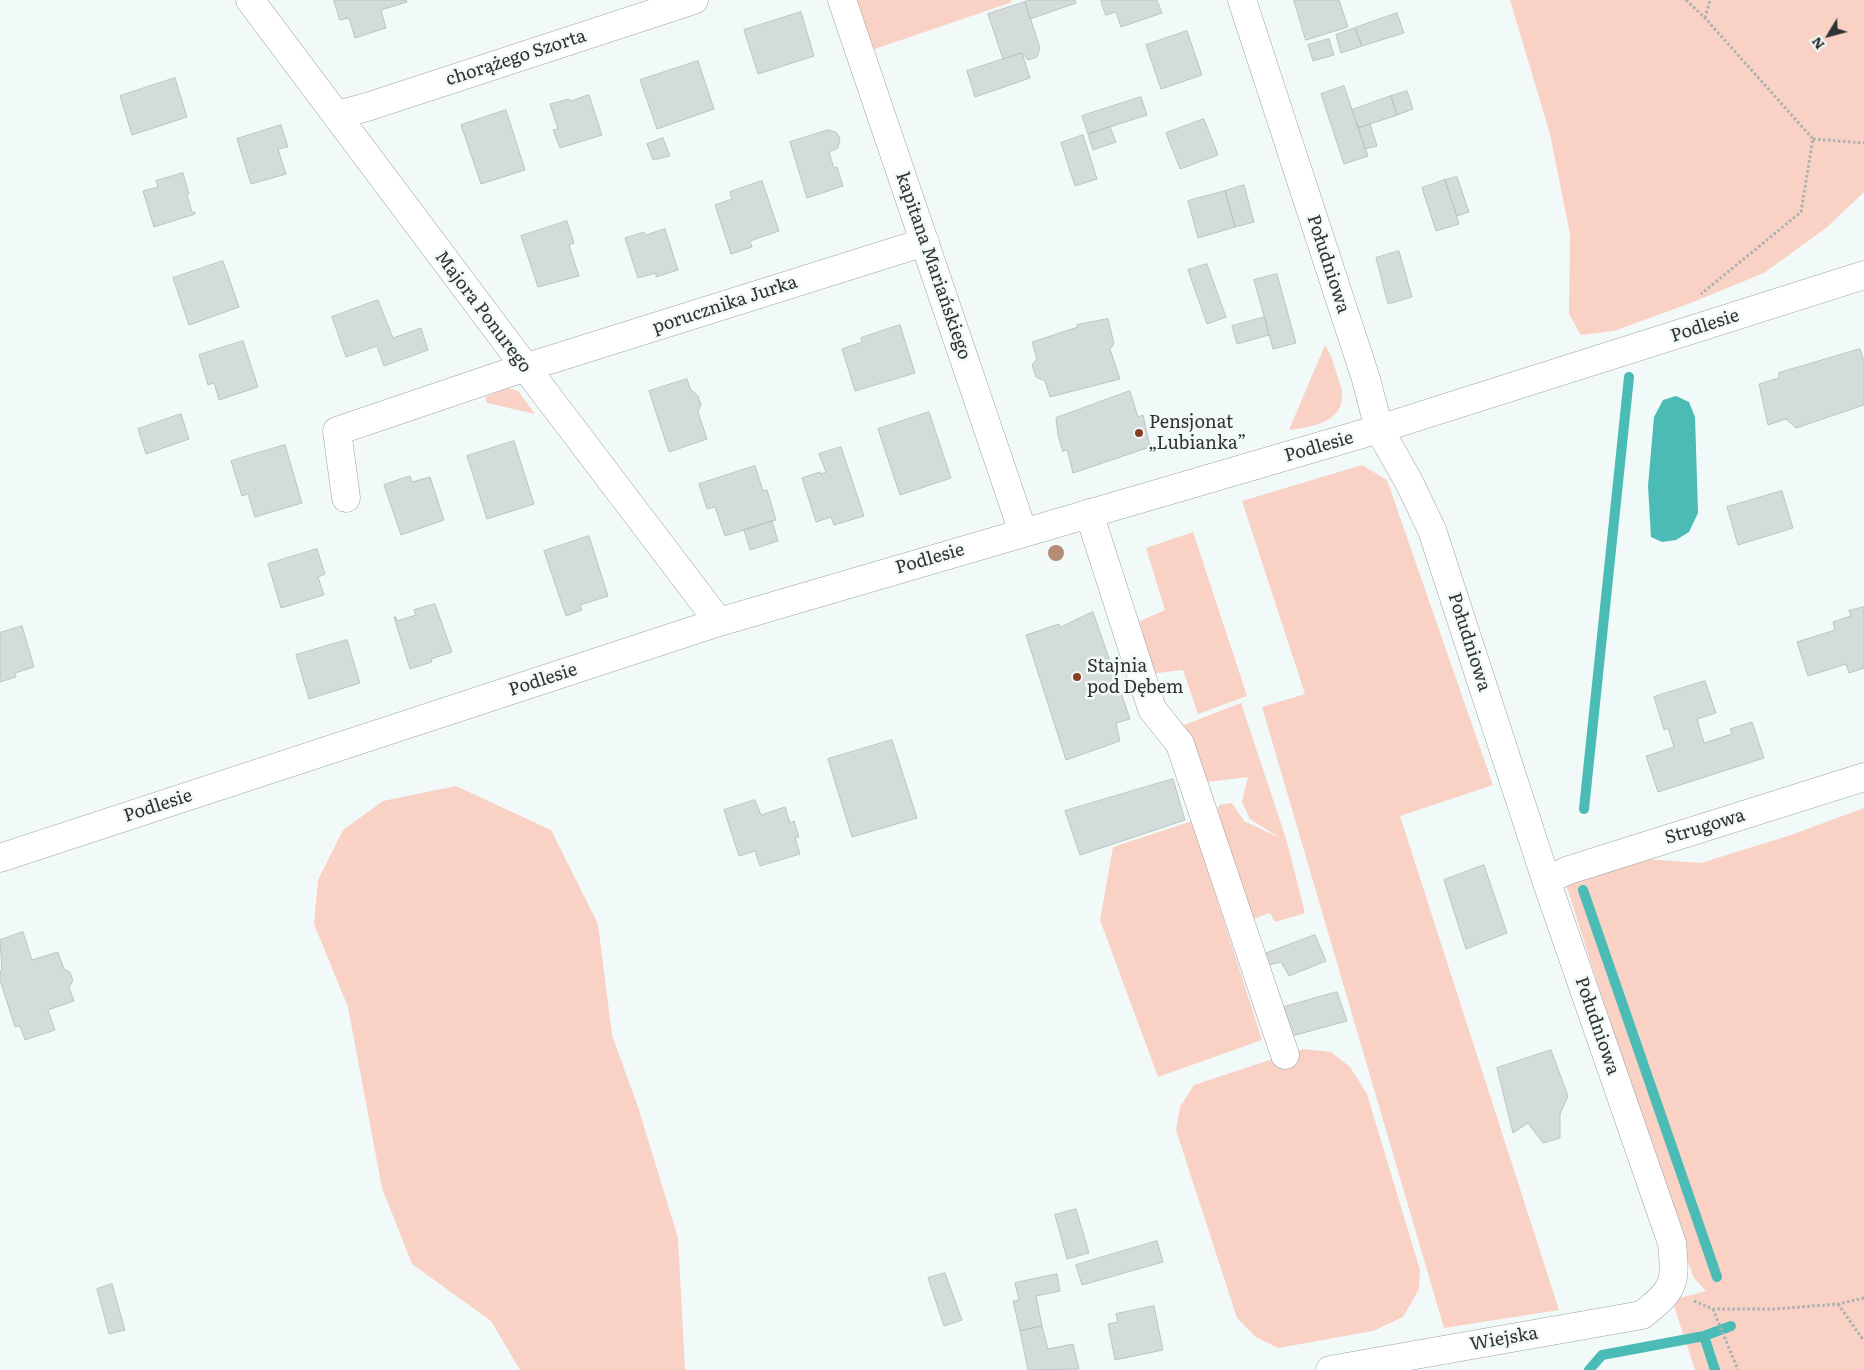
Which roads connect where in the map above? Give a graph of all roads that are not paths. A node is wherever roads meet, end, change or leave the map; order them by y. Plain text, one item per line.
1 (250, 0) edge
2 (694, 0) edge
3 (842, 0) edge
4 (1242, 0) edge
5 (337, 115) junction
6 (925, 242) junction
7 (1864, 275) edge
8 (526, 368) junction
9 (1379, 430) junction
10 (346, 498) dead end
11 (1089, 513) junction
12 (1023, 532) junction
13 (719, 622) junction
14 (1864, 777) edge
15 (0, 858) edge
16 (1546, 880) junction
17 (1285, 1055) dead end
18 (1668, 1290) joint
19 (1330, 1370) edge

1 - 5 street, Majora Ponurego
2 - 5 street, chorążego Szorta
3 - 6 street, kapitana Mariańskiego
4 - 9 street, Południowa
5 - 8 street, Majora Ponurego
6 - 8 street, porucznika Jurka
6 - 12 street, kapitana Mariańskiego
7 - 9 street, Podlesie
8 - 10 street, porucznika Jurka
8 - 13 street, Majora Ponurego
9 - 11 street, Podlesie
9 - 16 street, Południowa
11 - 12 street, Podlesie
11 - 17 street
12 - 13 street, Podlesie
13 - 15 street, Podlesie
14 - 16 street, Strugowa
16 - 18 street, Południowa
18 - 19 street, Wiejska

